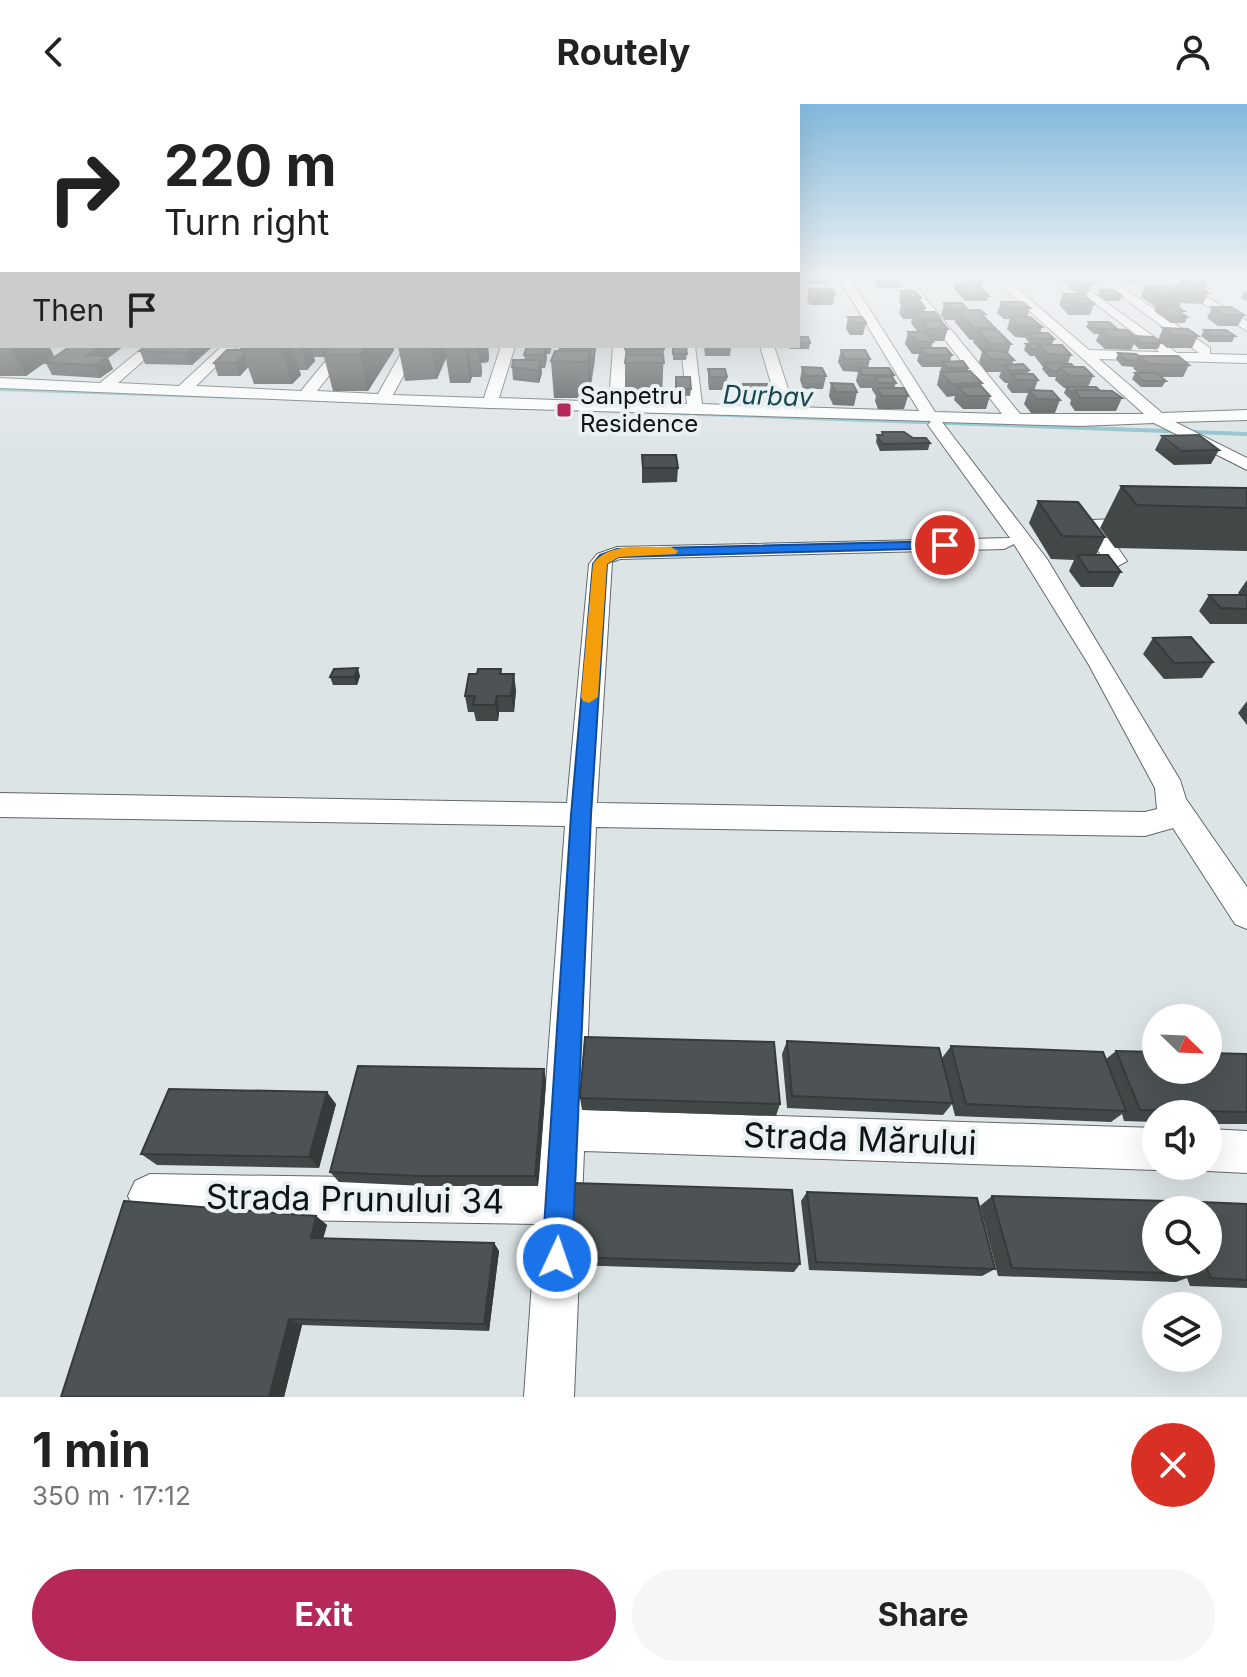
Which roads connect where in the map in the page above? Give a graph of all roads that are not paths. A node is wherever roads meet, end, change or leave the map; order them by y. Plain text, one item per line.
1 (881, 337) edge
2 (950, 337) edge
3 (1064, 337) edge
4 (1148, 337) edge
5 (1186, 337) edge
6 (151, 348) edge
7 (228, 348) edge
8 (343, 348) edge
9 (411, 348) edge
10 (507, 348) edge
11 (620, 348) edge
12 (688, 348) edge
13 (768, 348) edge
14 (1082, 354) junction
15 (1174, 357) junction
16 (1215, 358) junction
17 (1247, 359) edge
18 (47, 369) edge
19 (0, 383) edge
20 (25, 384) junction
21 (104, 387) junction
22 (182, 391) junction
23 (306, 395) junction
24 (383, 399) junction
25 (490, 403) junction
26 (616, 407) junction
27 (695, 409) junction
28 (788, 412) junction
29 (1247, 415) edge
30 (1015, 419) junction
31 (933, 420) junction
32 (1161, 421) junction
33 (1247, 465) edge
34 (1160, 525) edge
35 (1004, 543) dead end
36 (1116, 561) edge
37 (1171, 801) junction
38 (0, 805) edge
39 (581, 815) junction
40 (1247, 914) edge
41 (564, 1130) junction
42 (1142, 1149) edge
43 (1222, 1151) edge
44 (1247, 1152) edge
45 (150, 1196) dead end
46 (560, 1202) junction
47 (549, 1397) edge

1 - 31 street
2 - 30 street
3 - 14 street
4 - 15 street
5 - 16 street
6 - 21 street
7 - 22 street
8 - 23 street
9 - 24 street
10 - 25 street
11 - 26 street
12 - 27 street
13 - 28 street
14 - 15 street
14 - 32 street
15 - 16 street
16 - 17 street
18 - 20 street
19 - 20 street
20 - 21 street
21 - 22 street
22 - 23 street
23 - 24 street
24 - 25 street
25 - 26 street
26 - 27 street
27 - 28 street
28 - 31 street
29 - 32 street
30 - 31 street
30 - 32 street
31 - 37 street
32 - 33 street
34 - 36 street
35 - 39 street
37 - 39 street
37 - 40 street
38 - 39 street
39 - 41 street
41 - 42 street, Strada Mărului
41 - 46 street
43 - 44 street
45 - 46 street, Strada Prunului 34
46 - 47 street

